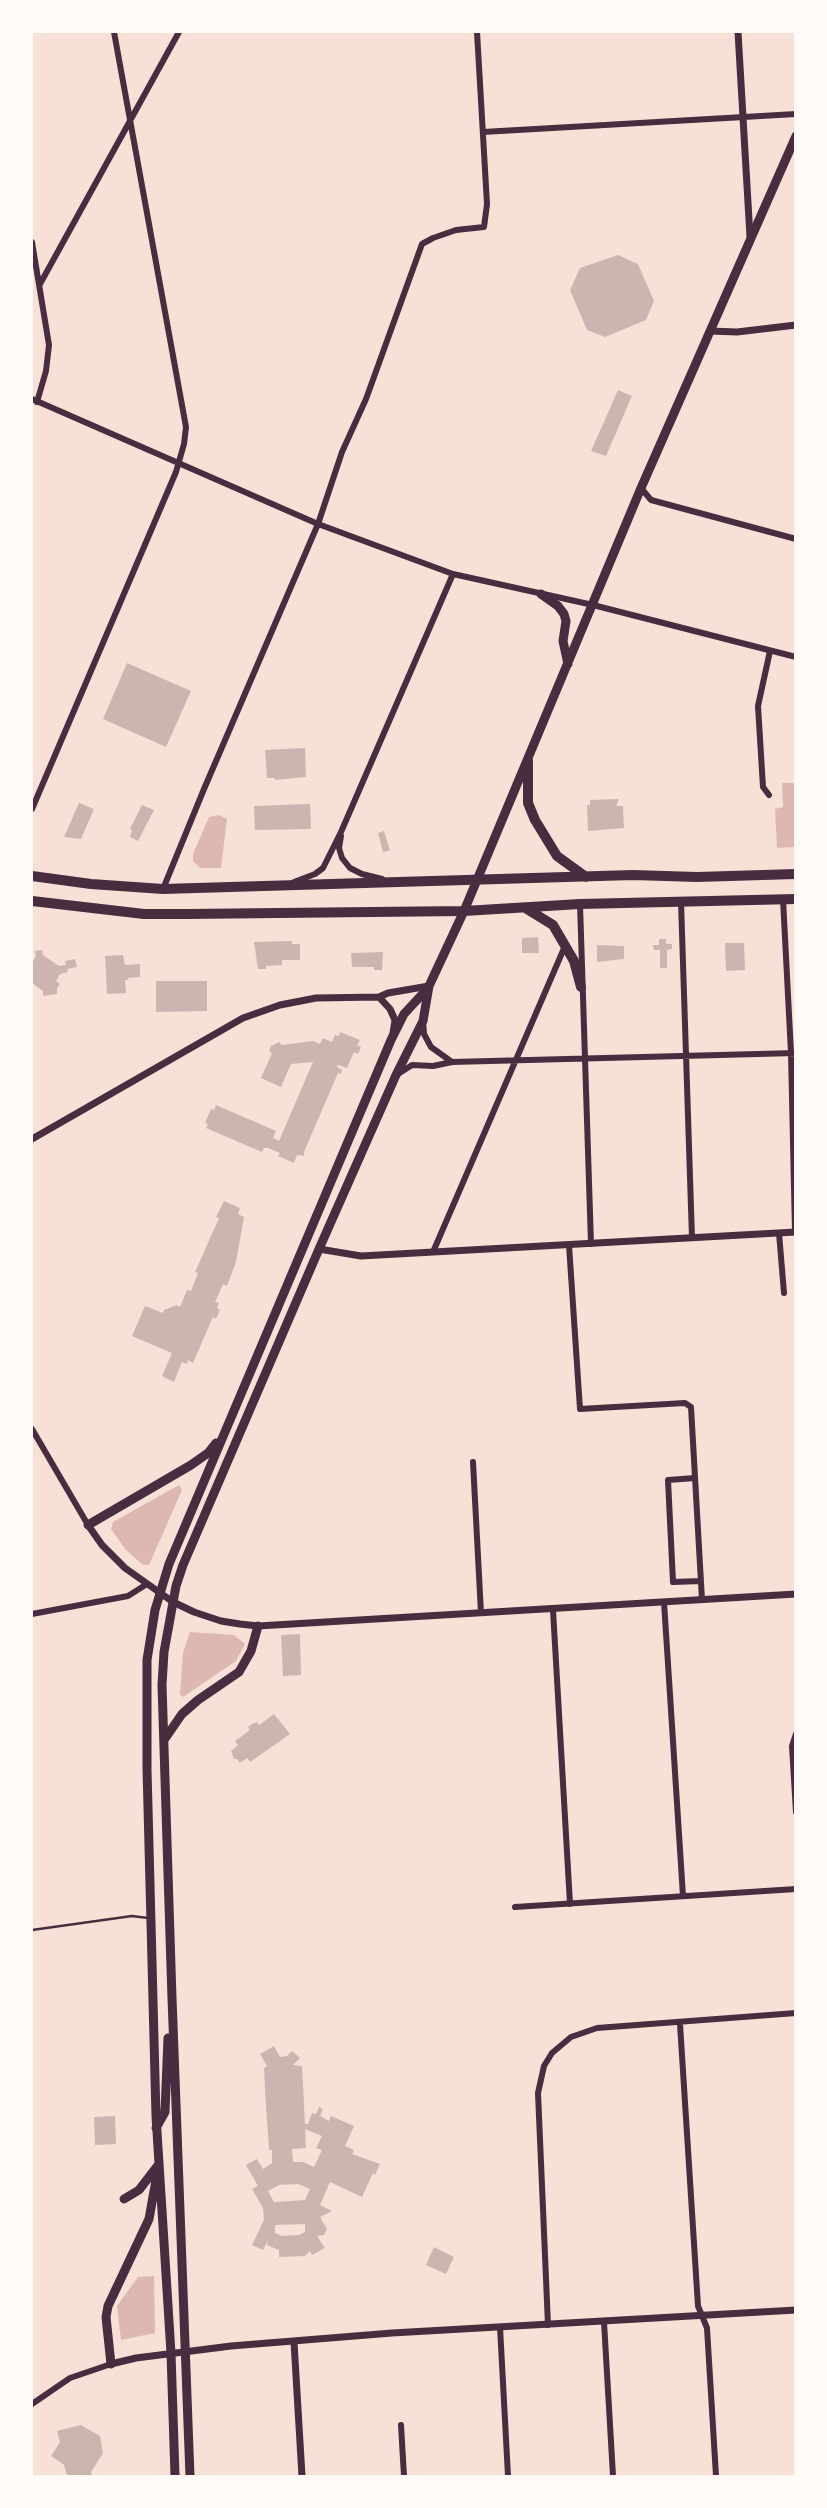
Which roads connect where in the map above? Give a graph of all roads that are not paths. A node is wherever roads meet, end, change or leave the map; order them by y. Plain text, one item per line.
1 (114, 32) edge
2 (179, 32) edge
3 (477, 32) edge
4 (738, 32) edge
5 (796, 114) edge
6 (743, 117) junction
7 (131, 122) junction
8 (482, 132) junction
9 (796, 136) edge
10 (750, 237) junction
11 (32, 242) edge
12 (40, 284) junction
13 (796, 325) edge
14 (710, 331) junction
15 (34, 400) edge
16 (179, 465) junction
17 (641, 488) junction
18 (318, 524) junction
19 (796, 539) edge
20 (453, 574) junction
21 (541, 594) junction
22 (593, 605) junction
23 (770, 651) junction
24 (796, 657) edge
25 (568, 665) junction
26 (528, 761) junction
27 (769, 795) dead end
28 (32, 809) edge
29 (341, 832) junction
30 (796, 874) edge
31 (32, 876) edge
32 (587, 877) junction
33 (476, 881) junction
34 (394, 882) junction
35 (286, 886) junction
36 (163, 889) junction
37 (783, 899) junction
38 (796, 899) edge
39 (32, 901) edge
40 (681, 902) junction
41 (580, 904) junction
42 (526, 908) junction
43 (464, 911) junction
44 (566, 944) junction
45 (429, 986) junction
46 (581, 987) junction
47 (379, 997) junction
48 (423, 1021) junction
49 (391, 1040) junction
50 (793, 1053) edge
51 (687, 1056) junction
52 (584, 1060) junction
53 (514, 1061) junction
54 (452, 1062) junction
55 (396, 1074) junction
56 (32, 1139) edge
57 (795, 1232) edge
58 (779, 1233) junction
59 (692, 1238) junction
60 (591, 1244) junction
61 (569, 1245) junction
62 (319, 1249) junction
63 (433, 1252) junction
64 (784, 1293) dead end
65 (32, 1429) edge
66 (222, 1437) junction
67 (473, 1462) dead end
68 (695, 1478) junction
69 (88, 1525) junction
70 (701, 1581) junction
71 (147, 1584) junction
72 (160, 1592) junction
73 (796, 1594) edge
74 (702, 1600) junction
75 (173, 1602) junction
76 (664, 1602) junction
77 (552, 1610) junction
78 (32, 1614) edge
79 (481, 1614) junction
80 (258, 1626) junction
81 (796, 1734) edge
82 (163, 1742) junction
83 (796, 1812) edge
84 (796, 1889) edge
85 (683, 1896) junction
86 (570, 1904) junction
87 (514, 1907) dead end
88 (151, 1918) junction
89 (32, 1930) edge
90 (172, 1998) junction
91 (796, 2013) edge
92 (680, 2024) junction
93 (156, 2128) junction
94 (159, 2164) junction
95 (124, 2199) dead end
96 (796, 2311) edge
97 (703, 2316) junction
98 (604, 2322) junction
99 (548, 2325) junction
100 (500, 2327) junction
101 (294, 2342) junction
102 (186, 2351) junction
103 (171, 2353) junction
104 (111, 2364) junction
105 (32, 2404) edge
106 (401, 2425) dead end
107 (175, 2476) edge
108 (190, 2476) edge
109 (302, 2476) edge
110 (404, 2476) edge
111 (508, 2476) edge
112 (613, 2476) edge
113 (716, 2476) edge

1 - 7 street
2 - 7 street
3 - 8 street
4 - 6 street
5 - 6 street
6 - 8 street
6 - 10 street
7 - 12 street
7 - 16 street
8 - 18 street
9 - 10 main road
10 - 14 main road
11 - 12 street
12 - 15 street
13 - 14 street
14 - 17 main road
15 - 16 street
16 - 18 street
16 - 28 street
17 - 19 street
17 - 22 main road
18 - 20 street
18 - 36 street
20 - 21 street
20 - 29 street
21 - 22 street
21 - 25 main road
22 - 23 street
22 - 25 main road
23 - 24 street
23 - 27 street
25 - 26 main road
26 - 32 highway
26 - 33 main road
29 - 34 street
29 - 35 street
30 - 32 highway
31 - 36 highway
32 - 33 highway
33 - 34 highway
33 - 43 main road
34 - 35 highway
35 - 36 highway
37 - 38 highway
37 - 40 highway
37 - 50 street
39 - 43 highway
40 - 41 highway
40 - 51 street
41 - 42 highway
41 - 46 street
42 - 43 highway
42 - 44 highway
43 - 45 main road
44 - 46 highway
44 - 53 street
45 - 47 street
45 - 48 main road
45 - 49 main road
46 - 52 street
47 - 49 street
47 - 56 street
48 - 54 street
48 - 55 main road
49 - 66 main road
50 - 51 street
50 - 57 street
51 - 52 street
51 - 59 street
52 - 53 street
52 - 60 street
53 - 54 street
53 - 63 street
54 - 55 street
55 - 62 main road
57 - 58 street
58 - 59 street
58 - 64 street
59 - 60 street
60 - 61 street
61 - 63 street
61 - 68 street
62 - 63 street
62 - 75 main road
65 - 69 street
66 - 69 main road
66 - 72 main road
67 - 79 street
68 - 70 street
68 - 70 street
69 - 71 street
70 - 74 street
71 - 72 street
71 - 78 street
72 - 75 street
72 - 88 main road
73 - 74 street
74 - 76 street
75 - 80 street
75 - 82 main road
76 - 77 street
76 - 85 street
77 - 79 street
77 - 86 street
79 - 80 street
80 - 82 main road
81 - 83 street
82 - 90 main road
84 - 85 street
85 - 86 street
86 - 87 street
88 - 89 lane
88 - 93 main road
90 - 93 main road
90 - 102 main road
91 - 92 street
92 - 97 street
92 - 99 street
93 - 94 main road
94 - 95 main road
94 - 103 main road
94 - 104 main road
96 - 97 street
97 - 98 street
97 - 113 street
98 - 99 street
98 - 112 street
99 - 100 street
100 - 101 street
100 - 111 street
101 - 102 street
101 - 109 street
102 - 103 street
102 - 108 main road
103 - 104 street
103 - 107 main road
104 - 105 street
106 - 110 street

